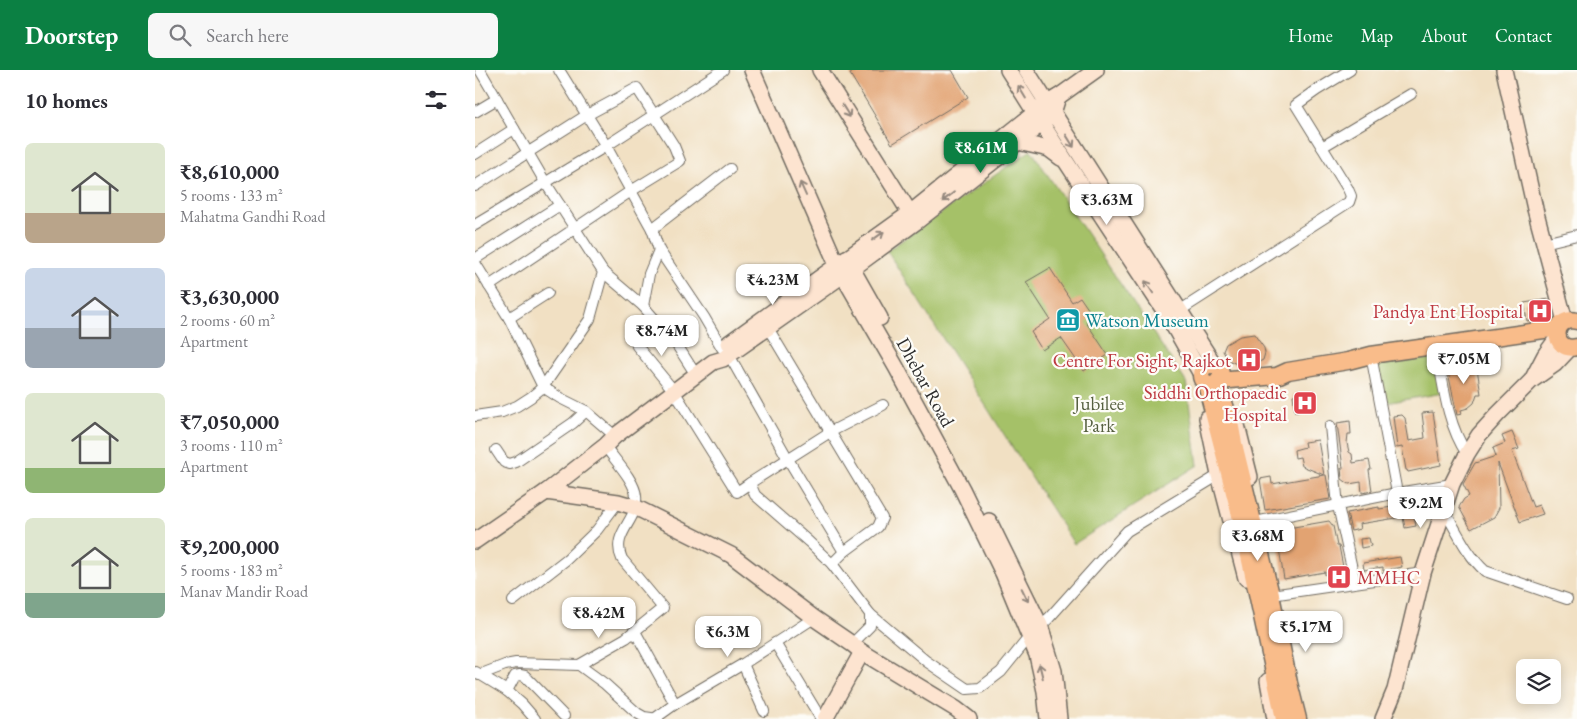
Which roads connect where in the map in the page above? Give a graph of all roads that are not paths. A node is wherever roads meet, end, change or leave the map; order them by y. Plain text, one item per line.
1 (481, 70) edge
2 (559, 70) edge
3 (723, 70) edge
4 (752, 70) edge
5 (820, 70) edge
6 (1008, 70) edge
7 (1026, 70) edge
8 (1095, 70) edge
9 (1350, 70) edge
10 (1504, 70) edge
11 (1411, 94) dead end
12 (497, 99) junction
13 (1053, 104) junction
14 (475, 112) edge
15 (587, 115) junction
16 (654, 115) junction
17 (1038, 118) junction
18 (514, 129) junction
19 (1018, 142) junction
20 (606, 146) junction
21 (1322, 147) junction
22 (528, 153) junction
23 (475, 154) edge
24 (1065, 160) junction
25 (730, 169) dead end
26 (545, 182) junction
27 (475, 186) edge
28 (631, 192) junction
29 (560, 204) junction
30 (913, 218) junction
31 (475, 225) edge
32 (575, 228) junction
33 (652, 229) junction
34 (1577, 235) edge
35 (1544, 243) junction
36 (659, 250) junction
37 (475, 258) edge
38 (475, 263) edge
39 (845, 267) junction
40 (603, 272) junction
41 (489, 286) junction
42 (548, 294) dead end
43 (643, 306) junction
44 (1175, 314) junction
45 (509, 318) junction
46 (659, 324) junction
47 (768, 328) junction
48 (1567, 334) edge
49 (1436, 345) junction
50 (725, 352) junction
51 (1371, 355) junction
52 (696, 374) junction
53 (1213, 377) junction
54 (543, 387) junction
55 (673, 392) junction
56 (1217, 401) junction
57 (883, 405) dead end
58 (586, 411) junction
59 (475, 416) edge
60 (1223, 420) junction
61 (1330, 426) dead end
62 (830, 432) junction
63 (610, 441) junction
64 (496, 450) dead end
65 (1467, 454) junction
66 (788, 459) junction
67 (1219, 475) junction
68 (750, 483) junction
69 (1451, 484) junction
70 (546, 492) junction
71 (1397, 493) junction
72 (618, 502) junction
73 (1338, 506) junction
74 (635, 507) junction
75 (1443, 508) junction
76 (1260, 521) junction
77 (475, 542) edge
78 (844, 552) junction
79 (832, 564) junction
80 (1423, 573) junction
81 (1355, 582) junction
82 (1278, 594) junction
83 (1567, 599) dead end
84 (513, 601) dead end
85 (870, 614) junction
86 (814, 618) junction
87 (1035, 631) junction
88 (631, 634) junction
89 (775, 643) junction
90 (857, 648) junction
91 (743, 664) junction
92 (579, 665) junction
93 (477, 673) edge
94 (507, 691) junction
95 (675, 704) junction
96 (764, 711) dead end
97 (564, 716) dead end
98 (654, 718) edge
99 (535, 719) edge
100 (658, 719) edge
101 (823, 719) edge
102 (969, 719) edge
103 (1048, 719) edge
104 (1059, 719) edge
105 (1275, 719) edge
106 (1284, 719) edge
107 (1298, 719) edge
108 (1306, 719) edge
109 (1383, 719) edge

1 - 12 street
2 - 15 street
3 - 16 street
39 -> 4 street, Dhebar Road
5 -> 30 street
17 -> 6 street
7 - 13 street
8 - 13 street
9 - 21 street
10 - 35 street
11 - 21 street
12 - 14 street
12 - 18 street
13 - 17 street
13 -> 44 street
15 - 16 street
15 - 20 street
15 - 22 street
16 - 20 street
16 - 28 street
17 - 19 street
17 - 24 street
17 - 30 street
18 - 22 street
18 - 23 street
19 - 24 street
19 -> 30 street
20 - 26 street
20 - 28 street
21 - 44 street
22 - 26 street
22 - 27 street
44 -> 24 street
25 - 33 street
26 - 29 street
26 - 31 street
28 - 32 street
28 - 33 street
29 - 32 street
29 - 37 street
30 - 39 street
32 - 40 street
32 - 41 street
33 - 36 street
34 - 35 street
35 - 48 street
36 - 43 street
36 - 50 street
38 - 41 street
39 - 47 street
39 - 50 street
39 - 87 street, Dhebar Road
40 - 43 street
40 - 54 street
41 - 45 street
42 - 45 street
43 - 46 street
44 - 53 street
45 - 54 street
46 - 52 street
46 - 55 street
47 - 50 street
47 - 62 street
48 - 49 main road
48 - 65 street
49 - 51 main road
49 - 65 street
50 - 52 street
50 - 66 street
51 - 53 main road
51 - 71 street
52 - 55 street
53 - 56 main road
54 - 58 street
54 - 59 street
55 - 63 street
55 - 68 street
56 - 60 main road
56 - 67 street
56 - 76 street
57 - 62 street
58 - 63 street
58 - 64 street
60 - 106 main road
60 - 107 main road
61 - 73 street
62 - 66 street
62 - 78 street
63 - 70 street
63 - 74 street
65 - 69 street
66 - 68 street
66 - 78 street
67 - 87 street
67 - 105 street
68 - 79 street
69 - 71 street
69 - 75 street
70 - 72 street
70 - 77 street
71 - 73 street
72 - 74 street
72 - 84 street
73 - 76 street
73 - 81 street
74 - 86 street
74 - 88 street
75 - 80 street
75 - 83 street
76 - 82 street
78 - 79 street
79 - 85 street
80 - 81 street
80 - 109 street
81 - 82 street
82 - 108 street
85 - 87 street
85 - 90 street
86 - 89 street
86 - 90 street
103 -> 87 street, Dhebar Road
87 - 104 street, Dhebar Road
88 - 92 street
88 - 95 street
89 - 91 street
89 - 101 street
90 - 101 street
90 - 102 street
91 - 95 street
91 - 96 street
92 - 93 street
92 - 98 street
93 - 94 street
94 - 97 street
94 - 99 street
95 - 98 street
98 - 100 street

